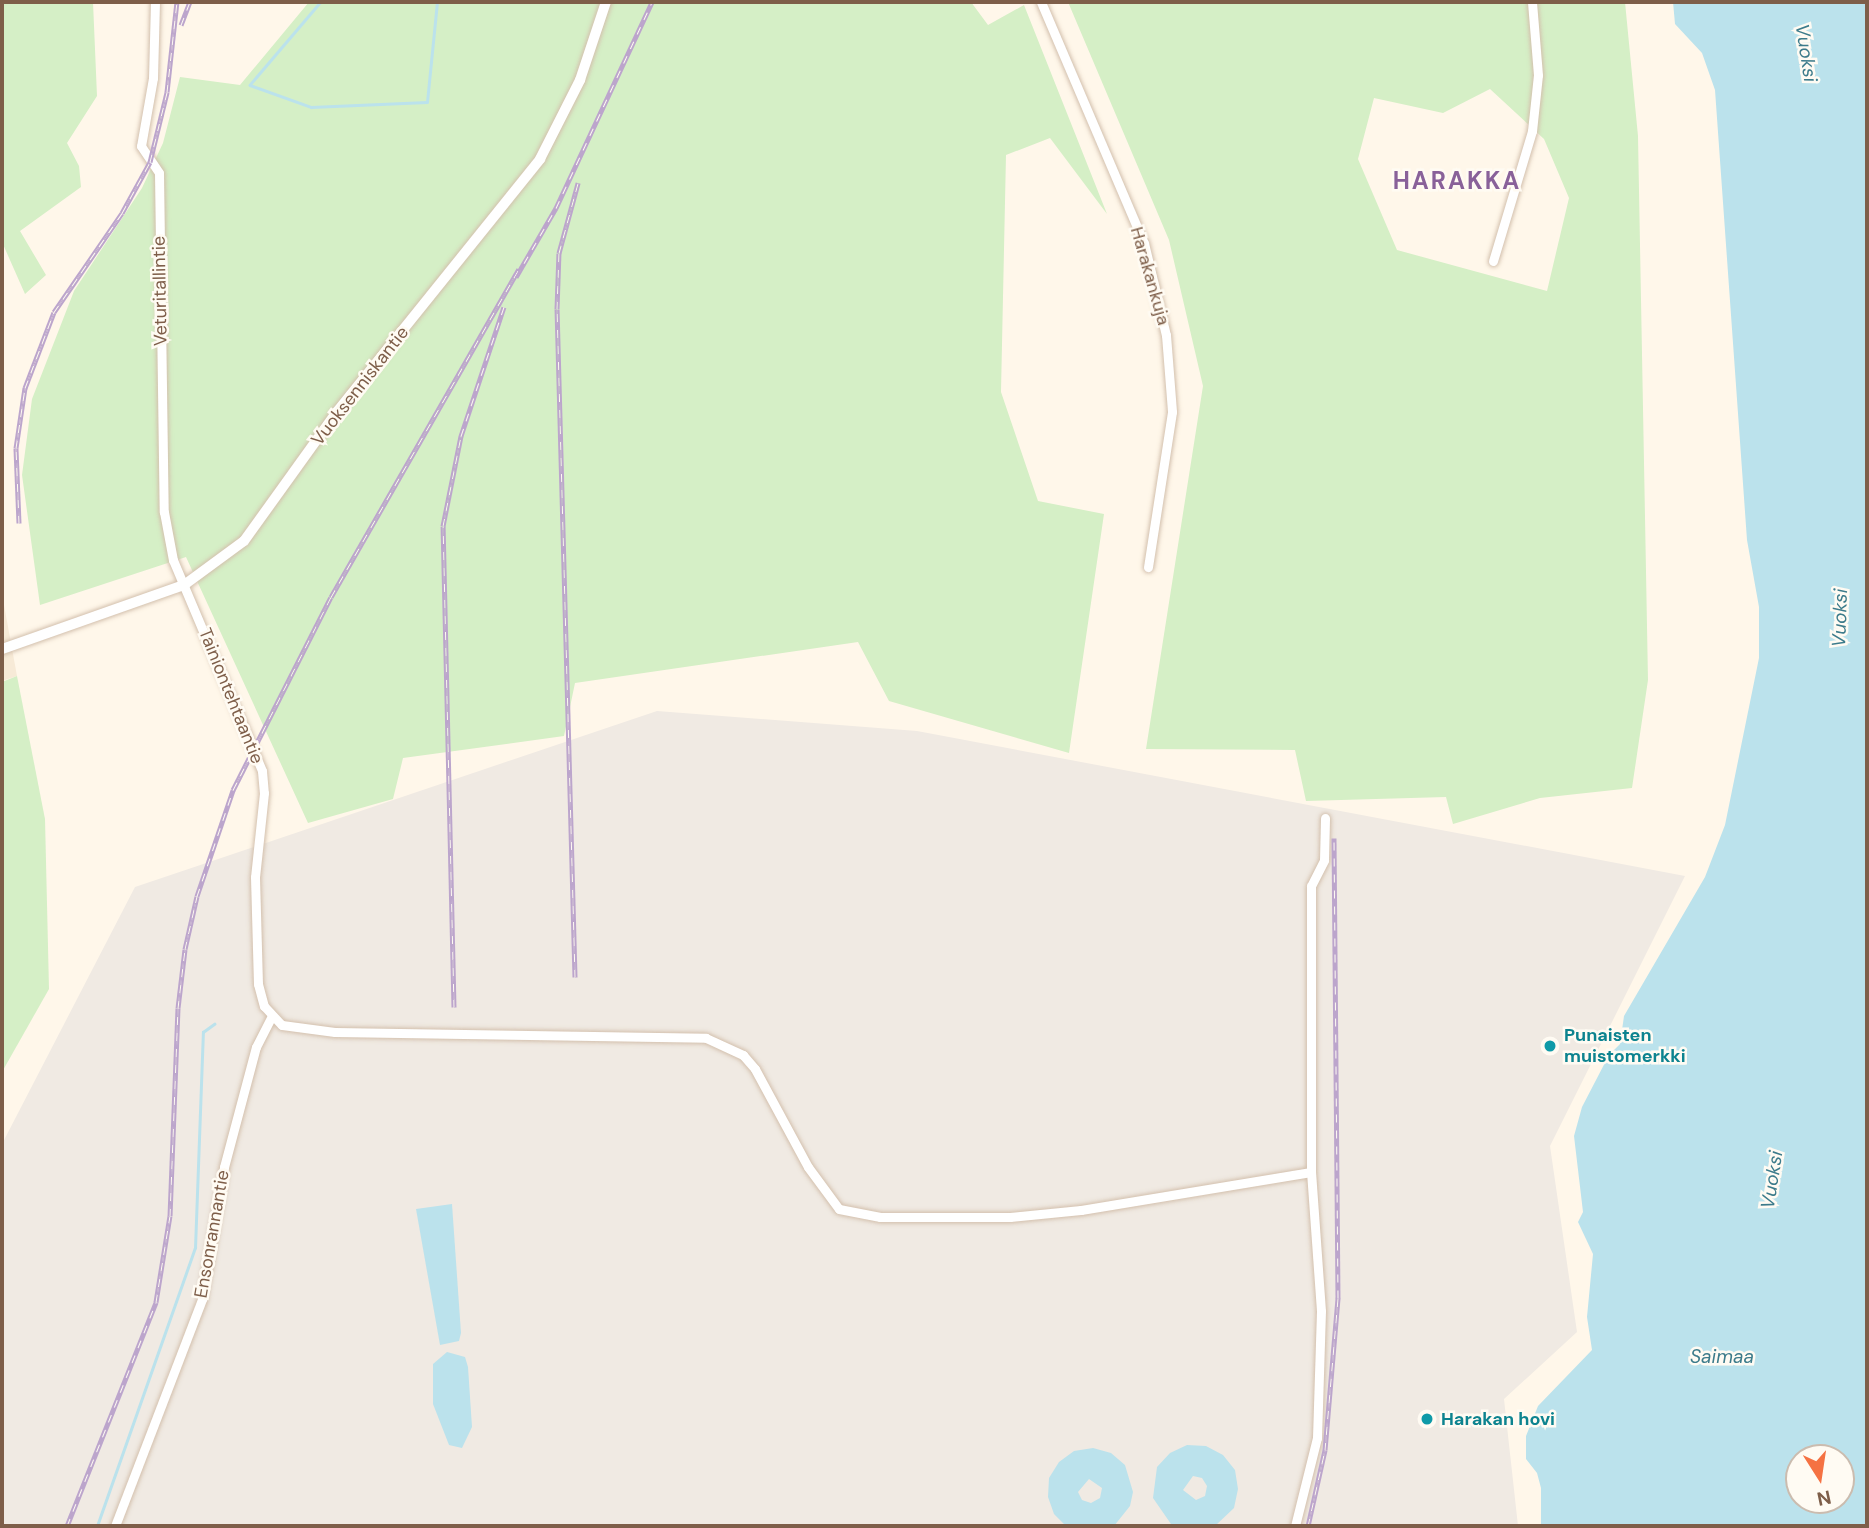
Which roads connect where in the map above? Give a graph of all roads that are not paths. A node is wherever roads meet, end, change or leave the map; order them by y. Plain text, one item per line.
1 (155, 2) edge
2 (606, 2) edge
3 (1041, 2) edge
4 (1532, 2) edge
5 (1493, 261) dead end
6 (1148, 567) dead end
7 (184, 584) junction
8 (2, 649) edge
9 (1325, 818) dead end
10 (271, 1017) junction
11 (1311, 1172) junction
12 (115, 1526) edge
13 (1295, 1526) edge

1 - 7 street, Veturitallintie
2 - 7 street, Vuoksenniskantie
3 - 6 street, Harakankuja
4 - 5 street
7 - 8 street, Vuoksenniskantie
7 - 10 street, Tainiontehtaantie
9 - 11 street
10 - 11 street
10 - 12 street, Ensonrannantie
11 - 13 street

